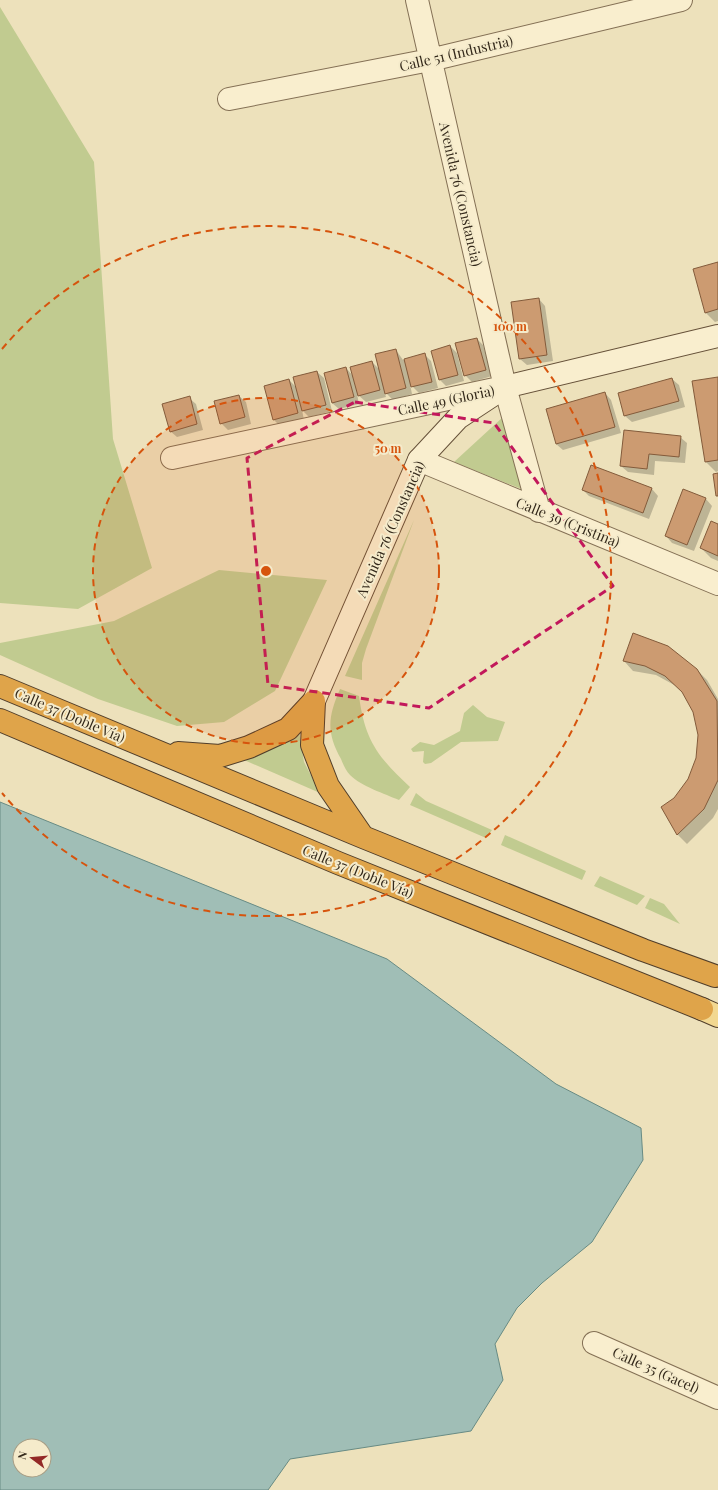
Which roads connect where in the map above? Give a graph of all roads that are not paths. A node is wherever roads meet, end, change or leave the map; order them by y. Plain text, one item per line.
1 (417, 0) edge
2 (681, 0) edge
3 (430, 60) junction
4 (229, 99) dead end
5 (718, 336) edge
6 (505, 387) junction
7 (172, 458) dead end
8 (419, 460) junction
9 (539, 511) junction
10 (718, 584) edge
11 (0, 686) edge
12 (314, 701) junction
13 (0, 720) edge
14 (158, 752) junction
15 (363, 837) junction
16 (717, 974) edge
17 (710, 1012) edge
18 (594, 1343) dead end
19 (718, 1398) edge

1 - 3 street, Avenida 76 (Constancia)
2 - 3 street, Calle 51 (Industria)
3 - 4 street, Calle 51 (Industria)
3 - 6 street, Avenida 76 (Constancia)
5 - 6 street, Calle 49 (Gloria)
6 - 7 street, Calle 49 (Gloria)
6 - 8 street, Avenida 76 (Constancia)
6 - 9 street, Avenida 76 (Constancia)
8 - 9 street, Calle 39 (Cristina)
8 - 12 street, Avenida 76 (Constancia)
9 - 10 street, Calle 39 (Cristina)
11 - 14 highway, Calle 37 (Doble Vía)
12 - 14 highway
12 - 15 highway
13 - 17 highway, Calle 37 (Doble Vía)
14 - 15 highway, Calle 37 (Doble Vía)
15 - 16 highway, Calle 37 (Doble Vía)
18 - 19 street, Calle 35 (Gacel)

